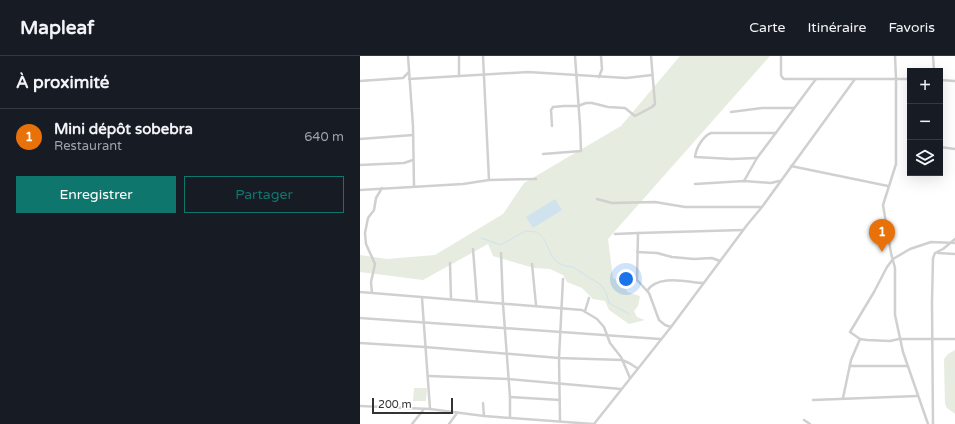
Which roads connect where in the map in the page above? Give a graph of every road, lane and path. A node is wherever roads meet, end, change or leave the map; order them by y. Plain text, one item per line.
1 (408, 56) edge
2 (459, 56) edge
3 (483, 56) edge
4 (575, 56) edge
5 (601, 56) edge
6 (651, 56) edge
7 (781, 56) edge
8 (895, 56) edge
9 (934, 56) edge
10 (934, 68) edge
11 (409, 72) junction
12 (484, 75) junction
13 (576, 75) junction
14 (652, 75) junction
15 (459, 76) junction
16 (599, 77) junction
17 (896, 78) junction
18 (409, 79) junction
19 (816, 79) junction
20 (854, 79) junction
21 (907, 79) edge
22 (943, 80) edge
23 (360, 81) edge
24 (955, 81) edge
25 (578, 106) junction
26 (795, 108) junction
27 (730, 112) dead end
28 (552, 126) dead end
29 (776, 133) junction
30 (413, 135) junction
31 (360, 139) edge
32 (943, 147) edge
33 (955, 149) edge
34 (543, 154) dead end
35 (757, 158) junction
36 (413, 160) junction
37 (360, 165) edge
38 (791, 166) junction
39 (536, 179) dead end
40 (490, 180) junction
41 (744, 181) junction
42 (780, 181) junction
43 (695, 184) dead end
44 (414, 186) junction
45 (888, 186) junction
46 (382, 188) junction
47 (360, 190) edge
48 (597, 199) dead end
49 (762, 206) junction
50 (743, 230) junction
51 (638, 233) junction
52 (615, 234) dead end
53 (955, 239) edge
54 (951, 243) junction
55 (955, 243) edge
56 (473, 249) dead end
57 (637, 252) junction
58 (501, 253) dead end
59 (935, 253) junction
60 (955, 254) edge
61 (893, 259) junction
62 (720, 261) junction
63 (450, 264) dead end
64 (532, 264) dead end
65 (562, 279) dead end
66 (703, 284) junction
67 (647, 291) junction
68 (360, 292) edge
69 (372, 293) junction
70 (422, 298) junction
71 (589, 298) dead end
72 (451, 299) junction
73 (477, 301) junction
74 (503, 304) junction
75 (536, 305) junction
76 (561, 307) junction
77 (585, 311) junction
78 (360, 318) edge
79 (424, 323) junction
80 (671, 327) junction
81 (504, 329) junction
82 (560, 333) junction
83 (607, 336) junction
84 (933, 338) junction
85 (660, 339) junction
86 (860, 339) junction
87 (899, 339) junction
88 (955, 339) edge
89 (360, 343) edge
90 (425, 347) junction
91 (507, 353) junction
92 (559, 358) junction
93 (622, 360) junction
94 (850, 366) junction
95 (907, 366) junction
96 (637, 368) junction
97 (429, 376) junction
98 (630, 378) junction
99 (508, 379) junction
100 (559, 384) junction
101 (621, 389) junction
102 (917, 396) junction
103 (510, 397) junction
104 (843, 398) junction
105 (560, 400) junction
106 (813, 400) dead end
107 (483, 403) dead end
108 (360, 406) edge
109 (424, 409) junction
110 (430, 409) junction
111 (457, 412) junction
112 (484, 416) junction
113 (510, 417) junction
114 (804, 420) dead end
115 (559, 422) edge
116 (412, 424) edge
117 (449, 424) edge
118 (593, 424) edge
119 (810, 424) edge
120 (928, 424) edge
121 (933, 424) edge

1 - 11 street
2 - 15 street
3 - 12 street
4 - 13 street
5 - 16 street
6 - 14 street
7 - 19 street
8 - 17 street
9 - 10 street
11 - 18 street
11 - 23 street
12 - 13 street
12 - 15 street
12 - 40 street
13 - 16 street
13 - 25 street
14 - 16 street
14 - 25 street
15 - 18 street
17 - 20 street
17 - 21 street
17 - 45 street
18 - 30 street
19 - 20 street
19 - 26 street
20 - 38 street
22 - 24 street
25 - 28 street
25 - 34 street
26 - 27 street
26 - 29 street
29 - 35 street
29 - 35 street
30 - 31 street
30 - 36 street
32 - 33 street
35 - 41 street
36 - 37 street
36 - 44 street
38 - 42 street
38 - 45 street
39 - 40 street
40 - 44 street
41 - 42 street
41 - 43 street
42 - 49 street
44 - 46 street
45 - 61 street
46 - 47 street
46 - 69 street
48 - 49 street
49 - 50 street
50 - 51 street
50 - 62 street
51 - 52 street
51 - 57 street
53 - 54 street
54 - 55 street
54 - 59 street
54 - 61 street
56 - 73 street
57 - 62 street
57 - 67 street
58 - 74 street
59 - 60 street
59 - 84 street
61 - 86 street
61 - 87 street
62 - 66 street
63 - 72 street
64 - 75 street
65 - 76 street
66 - 67 street
66 - 80 street
67 - 80 street
68 - 69 street
69 - 70 street
70 - 72 street
70 - 79 street
71 - 77 street
72 - 73 street
73 - 74 street
74 - 75 street
74 - 81 street
75 - 76 street
76 - 77 street
76 - 82 street
77 - 83 street
78 - 79 street
79 - 81 street
79 - 90 street
80 - 85 street
81 - 82 street
81 - 91 street
82 - 83 street
82 - 92 street
83 - 85 street
83 - 93 street
84 - 87 street
84 - 88 street
84 - 121 street
85 - 96 street
86 - 87 street
86 - 94 street
87 - 95 street
89 - 90 street
90 - 91 street
90 - 97 street
91 - 92 street
91 - 99 street
92 - 93 street
92 - 100 street
93 - 96 street
93 - 98 street
94 - 95 street
94 - 104 street
95 - 102 street
96 - 98 street
97 - 99 street
97 - 110 street
98 - 101 street
99 - 100 street
99 - 103 street
100 - 101 street
100 - 105 street
101 - 118 street
102 - 104 street
102 - 120 street
103 - 105 street
103 - 113 street
104 - 106 street
105 - 115 street
107 - 112 street
108 - 109 street
109 - 110 street
109 - 116 street
110 - 111 street
111 - 112 street
111 - 117 street
112 - 113 street
113 - 115 street
114 - 119 street
115 - 118 street

